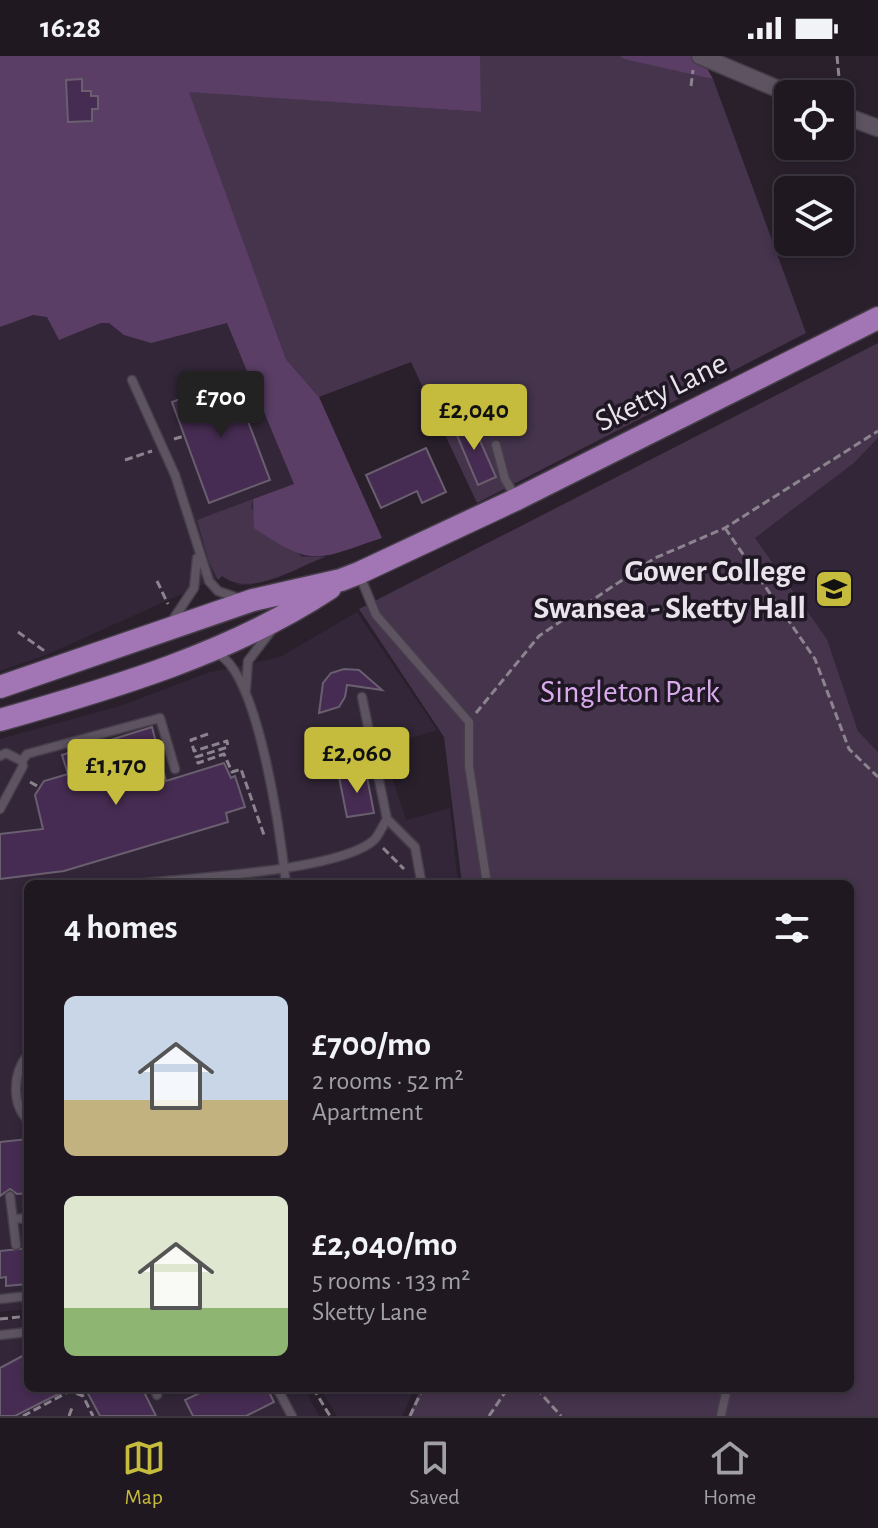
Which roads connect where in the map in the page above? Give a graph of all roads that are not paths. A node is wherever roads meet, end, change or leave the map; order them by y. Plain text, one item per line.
1 (700, 56) edge
2 (774, 87) edge
3 (854, 119) edge
4 (878, 128) edge
5 (878, 318) edge
6 (132, 380) dead end
7 (496, 445) dead end
8 (517, 499) junction
9 (197, 550) junction
10 (350, 576) junction
11 (253, 600) junction
12 (281, 620) junction
13 (159, 634) junction
14 (205, 652) junction
15 (0, 687) edge
16 (247, 694) junction
17 (362, 697) dead end
18 (0, 720) edge
19 (0, 756) edge
20 (22, 761) junction
21 (175, 769) dead end
22 (0, 809) edge
23 (387, 819) junction
24 (284, 867) junction
25 (172, 880) edge
26 (286, 880) edge
27 (421, 880) dead end
28 (486, 880) edge
29 (24, 1061) edge
30 (24, 1114) edge
31 (10, 1196) dead end
32 (24, 1218) edge
33 (14, 1219) junction
34 (16, 1245) dead end
35 (24, 1296) edge
36 (0, 1299) edge
37 (24, 1332) edge
38 (0, 1335) edge
39 (279, 1392) edge
40 (726, 1392) edge
41 (292, 1416) edge
42 (721, 1416) edge

1 - 2 street
3 - 4 street
5 - 8 main road, Sketty Lane
6 - 9 lane
7 - 8 lane
8 - 10 main road, Sketty Lane
9 - 11 lane
9 - 13 lane
10 - 11 main road, Sketty Lane
10 - 12 main road, Sketty Lane
10 - 28 lane
11 - 13 main road, Sketty Lane
12 - 14 main road, Sketty Lane
12 - 16 lane
13 - 15 main road, Sketty Lane
14 - 16 lane
14 - 18 main road, Sketty Lane
16 - 24 lane
17 - 23 lane
19 - 20 lane
20 - 21 lane
20 - 22 lane
23 - 24 lane
23 - 27 lane
24 - 25 lane
24 - 26 lane
29 - 30 lane
31 - 33 lane
32 - 33 lane
33 - 34 lane
35 - 36 lane
37 - 38 lane
39 - 41 lane
40 - 42 lane

